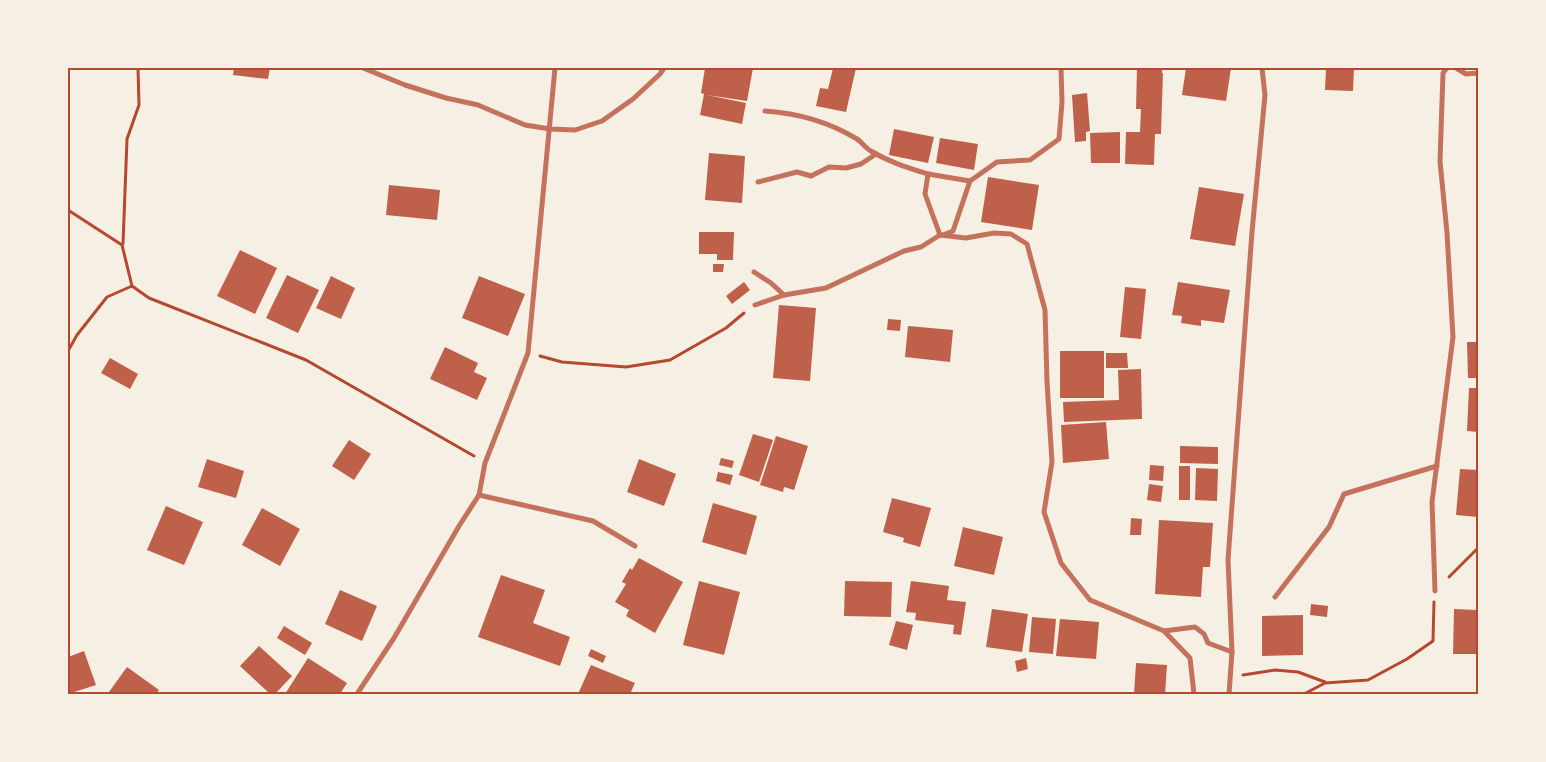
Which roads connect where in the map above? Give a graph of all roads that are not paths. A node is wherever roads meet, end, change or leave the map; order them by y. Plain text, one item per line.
1 (362, 68) edge
2 (555, 68) edge
3 (664, 68) edge
4 (1061, 68) edge
5 (1262, 68) edge
6 (1447, 68) edge
7 (1456, 68) edge
8 (1478, 73) edge
9 (765, 111) dead end
10 (550, 129) junction
11 (876, 154) junction
12 (928, 174) junction
13 (970, 180) junction
14 (758, 182) dead end
15 (940, 236) junction
16 (754, 272) dead end
17 (784, 295) junction
18 (755, 305) road end
19 (1437, 466) junction
20 (479, 495) junction
21 (635, 546) dead end
22 (1435, 591) road end
23 (1275, 597) dead end
24 (1164, 631) junction
25 (1232, 652) junction
26 (357, 694) edge
27 (1194, 694) edge
28 (1228, 694) edge

1 - 10 street
2 - 10 street
3 - 10 street
4 - 13 street
5 - 25 street
6 - 19 street
7 - 8 street
9 - 11 street
10 - 20 street
11 - 12 street
11 - 14 street
12 - 13 street
12 - 15 street
13 - 15 street
15 - 17 street
15 - 24 street
16 - 17 street
17 - 18 street
19 - 22 street
19 - 23 street
20 - 21 street
20 - 26 street
24 - 25 street
24 - 27 street
25 - 28 street

